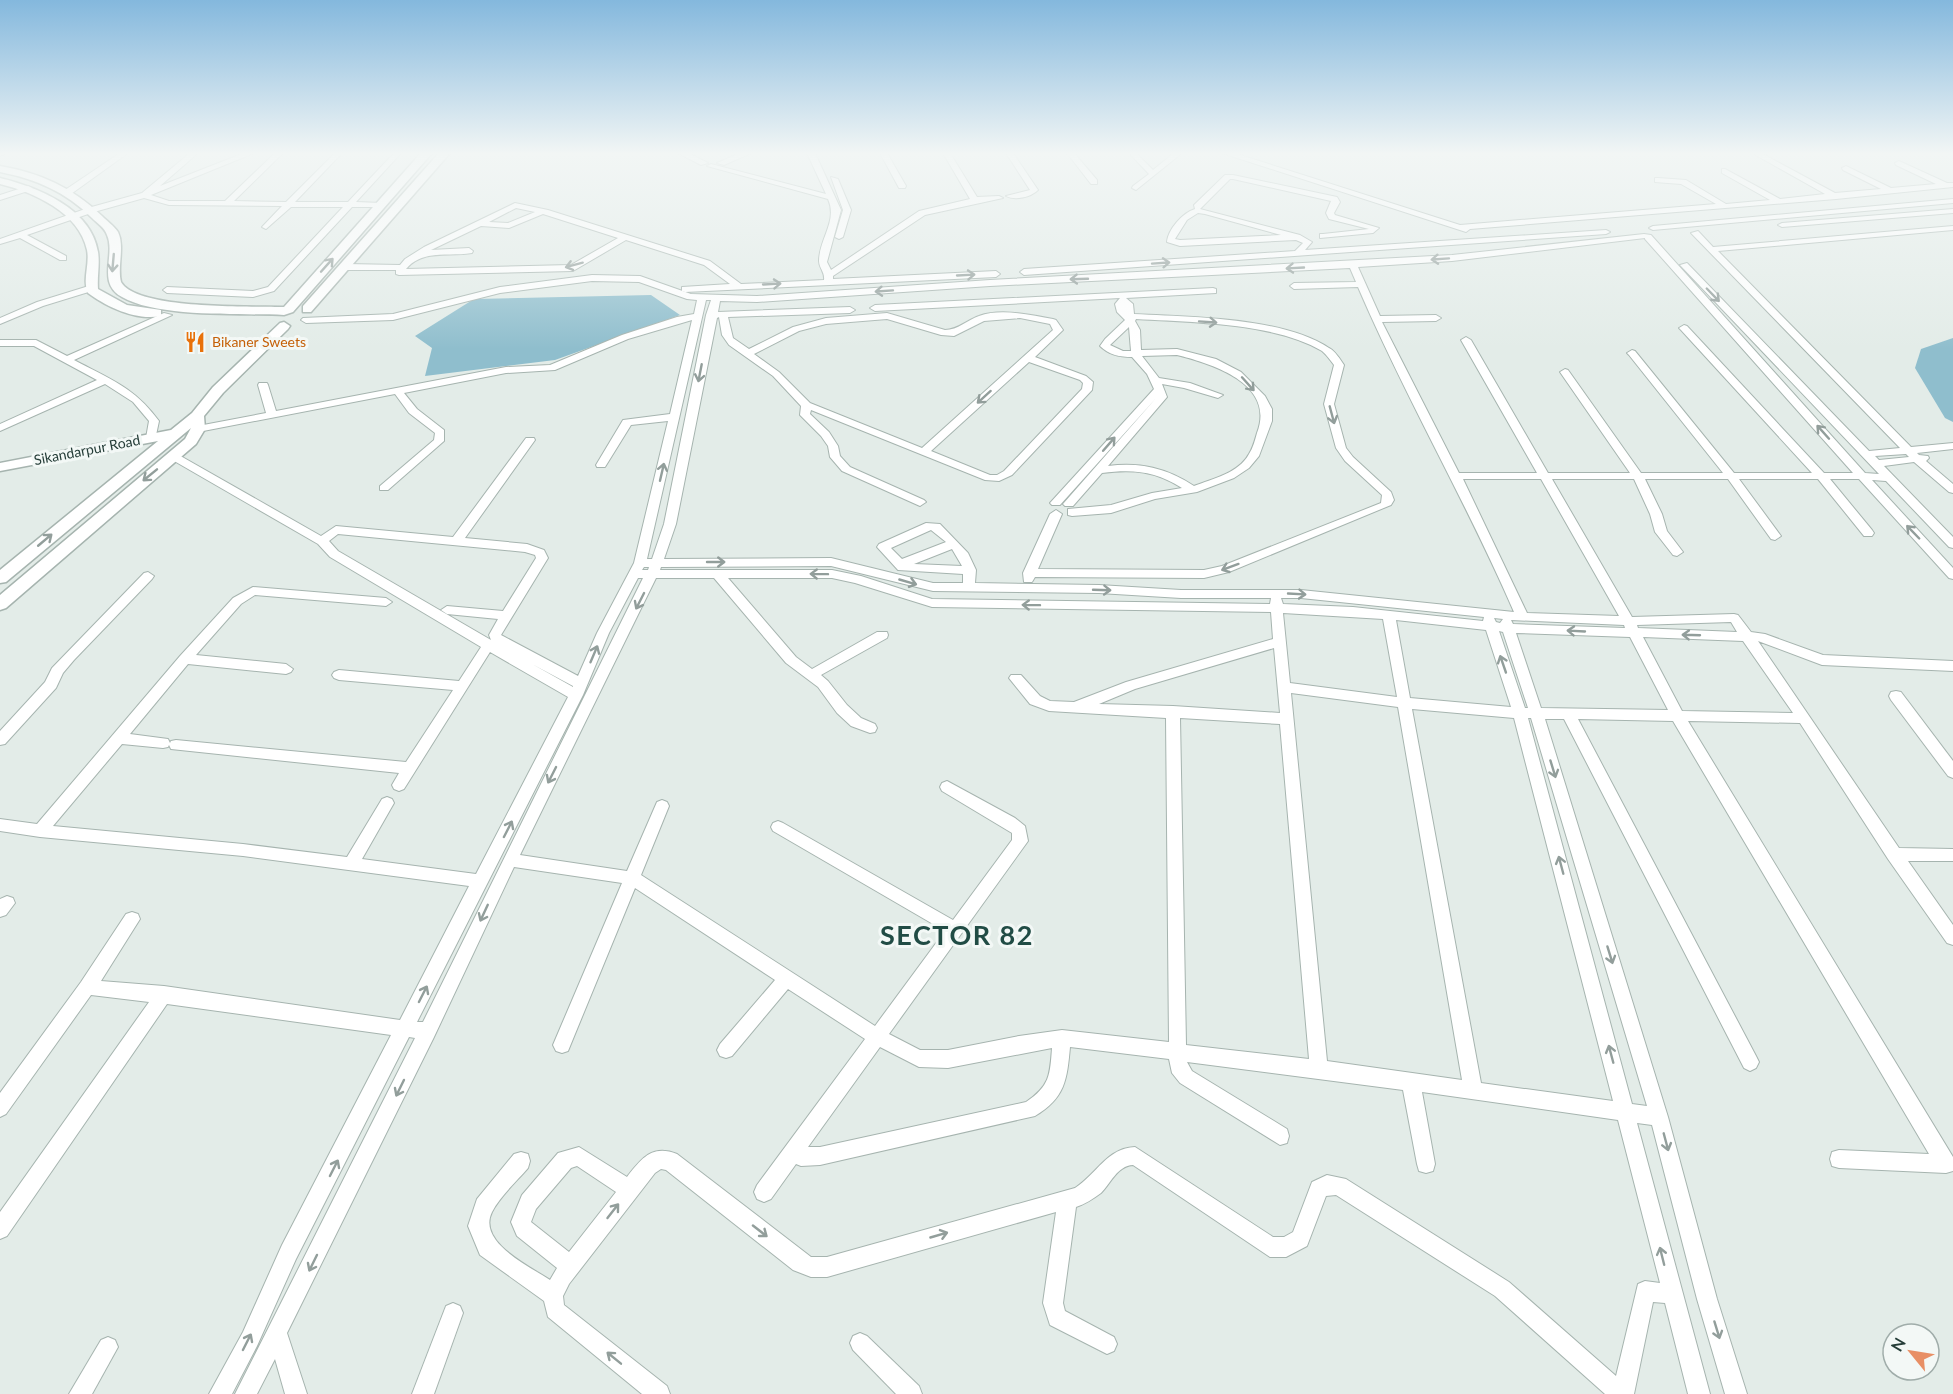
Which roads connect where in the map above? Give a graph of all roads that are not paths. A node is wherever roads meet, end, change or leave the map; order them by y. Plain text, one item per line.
1 (68, 218) edge
2 (72, 218) edge
3 (98, 218) edge
4 (275, 218) edge
5 (336, 218) edge
6 (370, 218) edge
7 (389, 218) edge
8 (490, 218) edge
9 (525, 218) edge
10 (564, 218) edge
11 (835, 218) edge
12 (845, 218) edge
13 (912, 218) edge
14 (1188, 218) edge
15 (1227, 218) edge
16 (1243, 218) edge
17 (1336, 218) edge
18 (1426, 218) edge
19 (1590, 218) edge
20 (1621, 218) edge
21 (1779, 218) edge
22 (1880, 218) edge
23 (1939, 218) edge
24 (1850, 221) junction
25 (480, 223) junction
26 (1512, 224) junction
27 (266, 227) dead end
28 (1953, 227) edge
29 (1457, 228) junction
30 (1695, 232) junction
31 (1647, 233) junction
32 (1884, 234) junction
33 (21, 235) junction
34 (625, 237) junction
35 (1297, 237) junction
36 (1323, 237) junction
37 (1529, 238) junction
38 (1502, 241) junction
39 (0, 242) edge
40 (1714, 249) junction
41 (469, 251) dead end
42 (1339, 251) junction
43 (421, 253) junction
44 (1297, 254) junction
45 (63, 258) dead end
46 (349, 264) junction
47 (405, 265) junction
48 (1353, 265) junction
49 (828, 274) junction
50 (1117, 278) junction
51 (990, 283) junction
52 (1361, 284) junction
53 (738, 286) junction
54 (1294, 286) dead end
55 (92, 288) junction
56 (166, 290) dead end
57 (671, 290) junction
58 (1213, 291) dead end
59 (702, 298) junction
60 (1123, 298) junction
61 (716, 299) junction
62 (994, 302) junction
63 (286, 310) junction
64 (308, 314) junction
65 (167, 315) junction
66 (711, 316) junction
67 (1004, 316) junction
68 (988, 317) junction
69 (1129, 317) junction
70 (1436, 318) dead end
71 (1376, 319) junction
72 (0, 321) edge
73 (278, 323) junction
74 (1684, 328) dead end
75 (1466, 340) dead end
76 (0, 343) edge
77 (749, 353) junction
78 (1632, 353) dead end
79 (1136, 355) junction
80 (1028, 358) junction
81 (67, 359) junction
82 (1565, 372) dead end
83 (105, 380) junction
84 (263, 385) dead end
85 (1158, 385) junction
86 (397, 390) junction
87 (1218, 395) dead end
88 (806, 405) junction
89 (272, 414) junction
90 (675, 417) junction
91 (197, 422) junction
92 (0, 428) edge
93 (174, 434) junction
94 (150, 438) junction
95 (530, 440) dead end
96 (1953, 446) edge
97 (925, 450) junction
98 (1866, 454) junction
99 (1953, 454) edge
100 (1913, 455) junction
101 (173, 456) junction
102 (1876, 464) junction
103 (600, 465) dead end
104 (0, 467) edge
105 (1100, 470) junction
106 (1456, 476) junction
107 (1546, 476) junction
108 (1638, 476) junction
109 (1821, 476) junction
110 (1862, 476) junction
111 (1732, 477) junction
112 (1890, 478) junction
113 (384, 488) dead end
114 (1193, 490) junction
115 (1953, 490) edge
116 (920, 502) dead end
117 (1071, 507) junction
118 (1056, 509) junction
119 (1868, 533) dead end
120 (1775, 536) dead end
121 (1950, 539) edge
122 (322, 541) junction
123 (456, 542) junction
124 (953, 544) junction
125 (1677, 552) dead end
126 (899, 565) junction
127 (638, 569) junction
128 (655, 569) junction
129 (845, 570) junction
130 (970, 570) junction
131 (1953, 575) edge
132 (148, 576) dead end
133 (719, 576) junction
134 (0, 578) edge
135 (969, 588) junction
136 (1277, 601) junction
137 (386, 602) dead end
138 (0, 604) edge
139 (447, 610) dead end
140 (1389, 615) junction
141 (507, 616) junction
142 (1523, 617) junction
143 (1489, 620) junction
144 (1506, 622) junction
145 (1631, 627) junction
146 (882, 635) dead end
147 (1748, 637) junction
148 (1281, 642) junction
149 (489, 644) junction
150 (185, 659) junction
151 (1953, 666) edge
152 (286, 669) dead end
153 (339, 675) dead end
154 (811, 675) junction
155 (1016, 678) dead end
156 (462, 686) junction
157 (1286, 687) junction
158 (579, 690) junction
159 (1896, 696) dead end
160 (1405, 703) junction
161 (1074, 707) junction
162 (1173, 711) junction
163 (1528, 713) junction
164 (1677, 715) junction
165 (1569, 716) junction
166 (1803, 718) junction
167 (1288, 719) junction
168 (870, 728) dead end
169 (118, 738) junction
170 (0, 740) edge
171 (409, 768) junction
172 (1953, 772) edge
173 (399, 785) dead end
174 (947, 786) dead end
175 (387, 802) dead end
176 (662, 807) dead end
177 (0, 825) edge
178 (778, 827) dead end
179 (40, 831) junction
180 (1893, 854) junction
181 (1953, 855) edge
182 (510, 860) junction
183 (352, 863) junction
184 (632, 878) junction
185 (481, 880) junction
186 (132, 919) dead end
187 (955, 929) junction
188 (1953, 938) edge
189 (787, 978) junction
190 (87, 987) junction
191 (164, 994) junction
192 (405, 1029) junction
193 (428, 1031) junction
194 (876, 1037) junction
195 (1062, 1038) junction
196 (562, 1046) dead end
197 (726, 1050) dead end
198 (1176, 1052) junction
199 (1750, 1062) dead end
200 (1319, 1070) junction
201 (1411, 1082) junction
202 (1473, 1090) junction
203 (0, 1108) edge
204 (1626, 1110) junction
205 (1659, 1117) junction
206 (1280, 1136) dead end
207 (792, 1153) junction
208 (1839, 1159) dead end
209 (521, 1161) dead end
210 (1425, 1164) dead end
211 (629, 1190) junction
212 (764, 1192) dead end
213 (1067, 1199) junction
214 (0, 1229) edge
215 (570, 1266) junction
216 (1671, 1294) junction
217 (553, 1295) junction
218 (453, 1313) dead end
219 (277, 1333) junction
220 (860, 1343) dead end
221 (1107, 1344) dead end
222 (108, 1347) dead end
223 (1623, 1389) edge
224 (80, 1394) edge
225 (220, 1394) edge
226 (246, 1394) edge
227 (296, 1394) edge
228 (423, 1394) edge
229 (659, 1394) edge
230 (911, 1394) edge
231 (1699, 1394) edge
232 (1736, 1394) edge

1 - 33 street
2 - 55 street
3 -> 63 street
4 - 27 street
5 - 56 street
63 -> 6 street
7 - 46 street
8 - 25 street
9 - 25 street
10 - 34 street
11 - 49 street
12 - 49 street
13 - 49 street
14 - 35 street
15 - 35 street
16 - 36 street
17 - 36 street
18 - 29 street
19 - 26 street
20 - 31 street
21 - 31 street
22 - 24 street
23 - 28 street
24 - 30 street
24 - 32 street
25 - 43 street
26 - 29 street
26 - 37 street
28 - 32 street
29 - 38 street
30 - 31 street
30 - 40 street
31 - 37 street
31 -> 48 street
31 -> 98 street
110 -> 31 street
32 - 40 street
33 - 39 street
33 - 45 street
34 -> 47 street
34 - 53 street
35 - 44 street
36 - 42 street
37 - 38 street
38 - 42 street
40 - 100 street
41 - 43 street
42 - 44 street
43 - 47 street
49 -> 44 street
46 - 47 street
46 - 64 street
48 -> 50 street
48 - 52 street
53 -> 49 street
50 -> 51 street
50 - 60 street
51 -> 61 street
51 - 62 street
52 - 54 street
52 - 71 street
53 - 57 street
55 - 65 street
55 - 72 street
57 - 59 street
57 - 64 street
58 - 60 street
59 - 61 street
59 - 66 street
60 - 62 street
60 - 69 street
61 - 66 street
62 - 66 street
62 - 67 street
62 - 68 street
63 - 64 street
63 - 73 street
64 - 73 street
65 - 73 street
65 - 81 street
66 - 77 street
66 - 86 street
66 - 90 street
66 -> 128 street
67 - 68 street
67 - 80 street
68 - 77 street
69 - 79 street
69 - 79 street
69 -> 118 street
70 - 71 street
71 - 106 street
73 - 91 street
74 - 109 street
75 - 107 street
76 - 81 street
77 - 88 street
78 - 111 street
79 - 85 street
79 -> 114 street
80 -> 97 street
80 - 97 street
81 - 83 street
82 - 108 street
83 - 92 street
83 - 94 street
84 - 89 street
85 - 87 street
85 - 105 street
118 -> 85 street
86 - 89 street
86 - 113 street
88 - 97 street
88 - 116 street
89 - 91 street
90 - 103 street
127 -> 90 street
91 - 93 street, Sikandarpur Road
91 - 101 street
93 - 94 street, Sikandarpur Road
134 -> 93 street
94 - 104 street, Sikandarpur Road
95 - 123 street
96 - 100 street
98 - 100 street
98 - 102 street
99 - 100 street
100 - 102 street
100 - 115 street
101 - 122 street
101 -> 138 street
102 - 112 street
105 - 114 street
105 - 117 street
106 - 107 street
106 - 142 street
107 - 108 street
107 - 145 street
108 - 111 street
108 - 125 street
109 - 110 street
109 - 111 street
109 - 119 street
110 - 112 street
131 -> 110 street
111 - 120 street
112 - 121 street
114 - 117 street
117 - 118 street
122 - 123 street
122 - 149 street
123 - 141 street
124 - 126 street
124 - 126 street
124 - 130 street
126 - 130 street
127 - 128 street
158 -> 127 street
128 -> 129 street
128 - 133 street
128 -> 182 street
129 -> 133 street
129 -> 135 street
136 -> 129 street
130 - 135 street
132 - 170 street
133 - 154 street
135 -> 136 street
136 - 140 street
136 -> 143 street
136 - 148 street
137 - 150 street
139 - 141 street
140 - 143 street
140 - 160 street
141 - 158 street
142 - 144 street
142 - 145 street
143 - 144 street
163 -> 143 street
145 -> 144 street
144 - 163 street
147 -> 145 street
145 - 147 street
145 - 164 street
146 - 154 street
147 - 151 street
147 - 166 street
148 - 157 street
148 - 161 street
149 - 156 street
149 - 158 street
150 - 152 street
150 - 169 street
153 - 156 street
154 - 168 street
155 - 161 street
156 - 171 street
157 - 160 street
157 - 167 street
185 -> 158 street
159 - 172 street
160 - 163 street
160 - 202 street
161 - 162 street
162 - 167 street
162 - 198 street
163 - 165 street
204 -> 163 street
163 -> 205 street
164 - 165 street
164 - 166 street
164 - 208 street
165 - 199 street
166 - 180 street
167 - 200 street
169 - 171 street
169 - 179 street
171 - 173 street
174 - 187 street
175 - 183 street
176 - 184 street
177 - 179 street
178 - 187 street
179 - 183 street
180 - 181 street
180 - 188 street
182 - 184 street
182 -> 193 street
183 - 185 street
184 - 189 street
184 - 196 street
192 -> 185 street
186 - 190 street
187 - 194 street
189 - 194 street
189 - 197 street
190 - 191 street
190 - 203 street
191 - 192 street
191 - 214 street
192 - 193 street
225 -> 192 street
193 -> 219 street
194 - 195 street
194 - 207 street
195 - 198 street
195 - 207 street
198 - 200 street
198 - 206 street
200 - 201 street
201 - 202 street
201 - 210 street
202 - 204 street
204 - 205 street
216 -> 204 street
205 -> 232 street
207 - 212 street
209 - 217 street
211 -> 213 street
215 -> 211 street
211 - 215 street
213 - 221 street
213 - 223 street
215 - 217 street
216 - 223 street
216 - 231 street
229 -> 217 street
218 - 228 street
219 - 226 street
219 - 227 street
220 - 230 street
222 - 224 street

